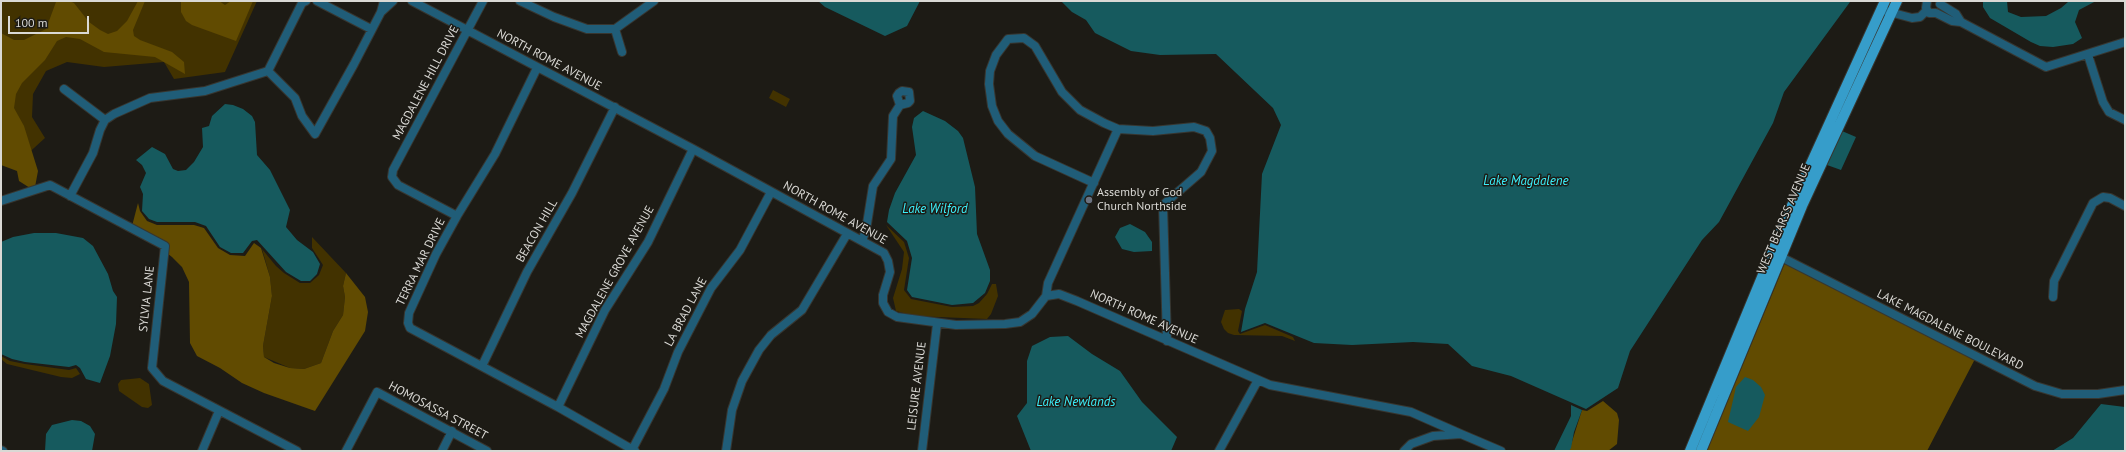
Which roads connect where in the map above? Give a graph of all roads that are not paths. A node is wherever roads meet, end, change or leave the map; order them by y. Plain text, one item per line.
1 (306, 1) edge
2 (316, 1) edge
3 (384, 1) edge
4 (392, 1) edge
5 (412, 1) edge
6 (483, 1) edge
7 (520, 1) edge
8 (654, 1) edge
9 (1897, 1) edge
10 (1927, 1) edge
11 (1939, 3) edge
12 (1884, 5) edge
13 (1926, 10) junction
14 (381, 12) junction
15 (1893, 12) junction
16 (1936, 13) junction
17 (1962, 22) junction
18 (371, 29) junction
19 (615, 29) junction
20 (468, 30) junction
21 (2125, 42) edge
22 (622, 52) dead end
23 (2088, 55) junction
24 (537, 68) junction
25 (268, 71) junction
26 (64, 89) dead end
27 (900, 105) dead end
28 (615, 108) junction
29 (105, 120) junction
30 (2125, 120) edge
31 (1118, 129) junction
32 (693, 149) junction
33 (1094, 182) junction
34 (771, 192) junction
35 (70, 196) junction
36 (1, 201) edge
37 (2125, 206) edge
38 (457, 216) junction
39 (847, 234) junction
40 (862, 241) junction
41 (1777, 255) junction
42 (1046, 296) junction
43 (2053, 297) dead end
44 (937, 324) junction
45 (1167, 341) junction
46 (482, 366) junction
47 (1258, 380) junction
48 (2125, 390) edge
49 (558, 407) junction
50 (219, 411) junction
51 (1432, 421) junction
52 (452, 431) junction
53 (1461, 434) junction
54 (1433, 436) junction
55 (633, 450) edge
56 (202, 451) edge
57 (297, 451) edge
58 (346, 451) edge
59 (442, 451) edge
60 (487, 451) edge
61 (726, 451) edge
62 (922, 451) edge
63 (1219, 451) edge
64 (1404, 451) edge
65 (1501, 451) edge
66 (1690, 451) edge
67 (1701, 451) edge

1 - 25 street
2 - 18 street
3 - 14 street
4 - 14 street
5 - 20 street, NORTH ROME AVENUE
6 - 20 street, MAGDALENE HILL DRIVE
7 - 19 street
8 - 19 street
9 - 15 main road, WEST BEARSS AVENUE
10 - 13 street
11 - 16 street
11 - 17 street
12 - 15 street
12 - 41 main road, WEST BEARSS AVENUE
13 - 15 street
13 - 16 street
14 - 18 street
15 - 41 main road, WEST BEARSS AVENUE
16 - 17 street
17 - 23 street
18 - 25 street
19 - 22 street
20 - 24 street, NORTH ROME AVENUE
20 - 38 street, MAGDALENE HILL DRIVE
21 - 23 street
23 - 30 street
24 - 28 street, NORTH ROME AVENUE
24 - 38 street, TERRA MAR DRIVE
25 - 29 street
26 - 29 street
27 - 40 street
28 - 32 street, NORTH ROME AVENUE
28 - 46 street, BEACON HILL
29 - 35 street
31 - 33 street
31 - 33 street
31 - 45 street
32 - 34 street, NORTH ROME AVENUE
32 - 49 street, MAGDALENE GROVE AVENUE
33 - 42 street
34 - 39 street, NORTH ROME AVENUE
34 - 55 street, LA BRAD LANE
35 - 36 street, SYLVIA LANE
35 - 50 street, SYLVIA LANE
37 - 43 street
38 - 46 street, TERRA MAR DRIVE
39 - 40 street, NORTH ROME AVENUE
39 - 61 street
40 - 44 street, NORTH ROME AVENUE
41 - 48 street, LAKE MAGDALENE BOULEVARD
41 - 66 main road, WEST BEARSS AVENUE
41 - 67 main road, WEST BEARSS AVENUE
42 - 44 street, NORTH ROME AVENUE
42 - 45 street, NORTH ROME AVENUE
44 - 62 street, LEISURE AVENUE
45 - 47 street, NORTH ROME AVENUE
46 - 49 street, TERRA MAR DRIVE
47 - 51 street, NORTH ROME AVENUE
47 - 63 street
49 - 55 street, TERRA MAR DRIVE
50 - 56 street
50 - 57 street, SYLVIA LANE
51 - 53 street, NORTH ROME AVENUE
51 - 54 street
52 - 58 street, HOMOSASSA STREET
52 - 59 street
52 - 60 street, HOMOSASSA STREET
53 - 54 street
53 - 65 street, NORTH ROME AVENUE
54 - 64 street

